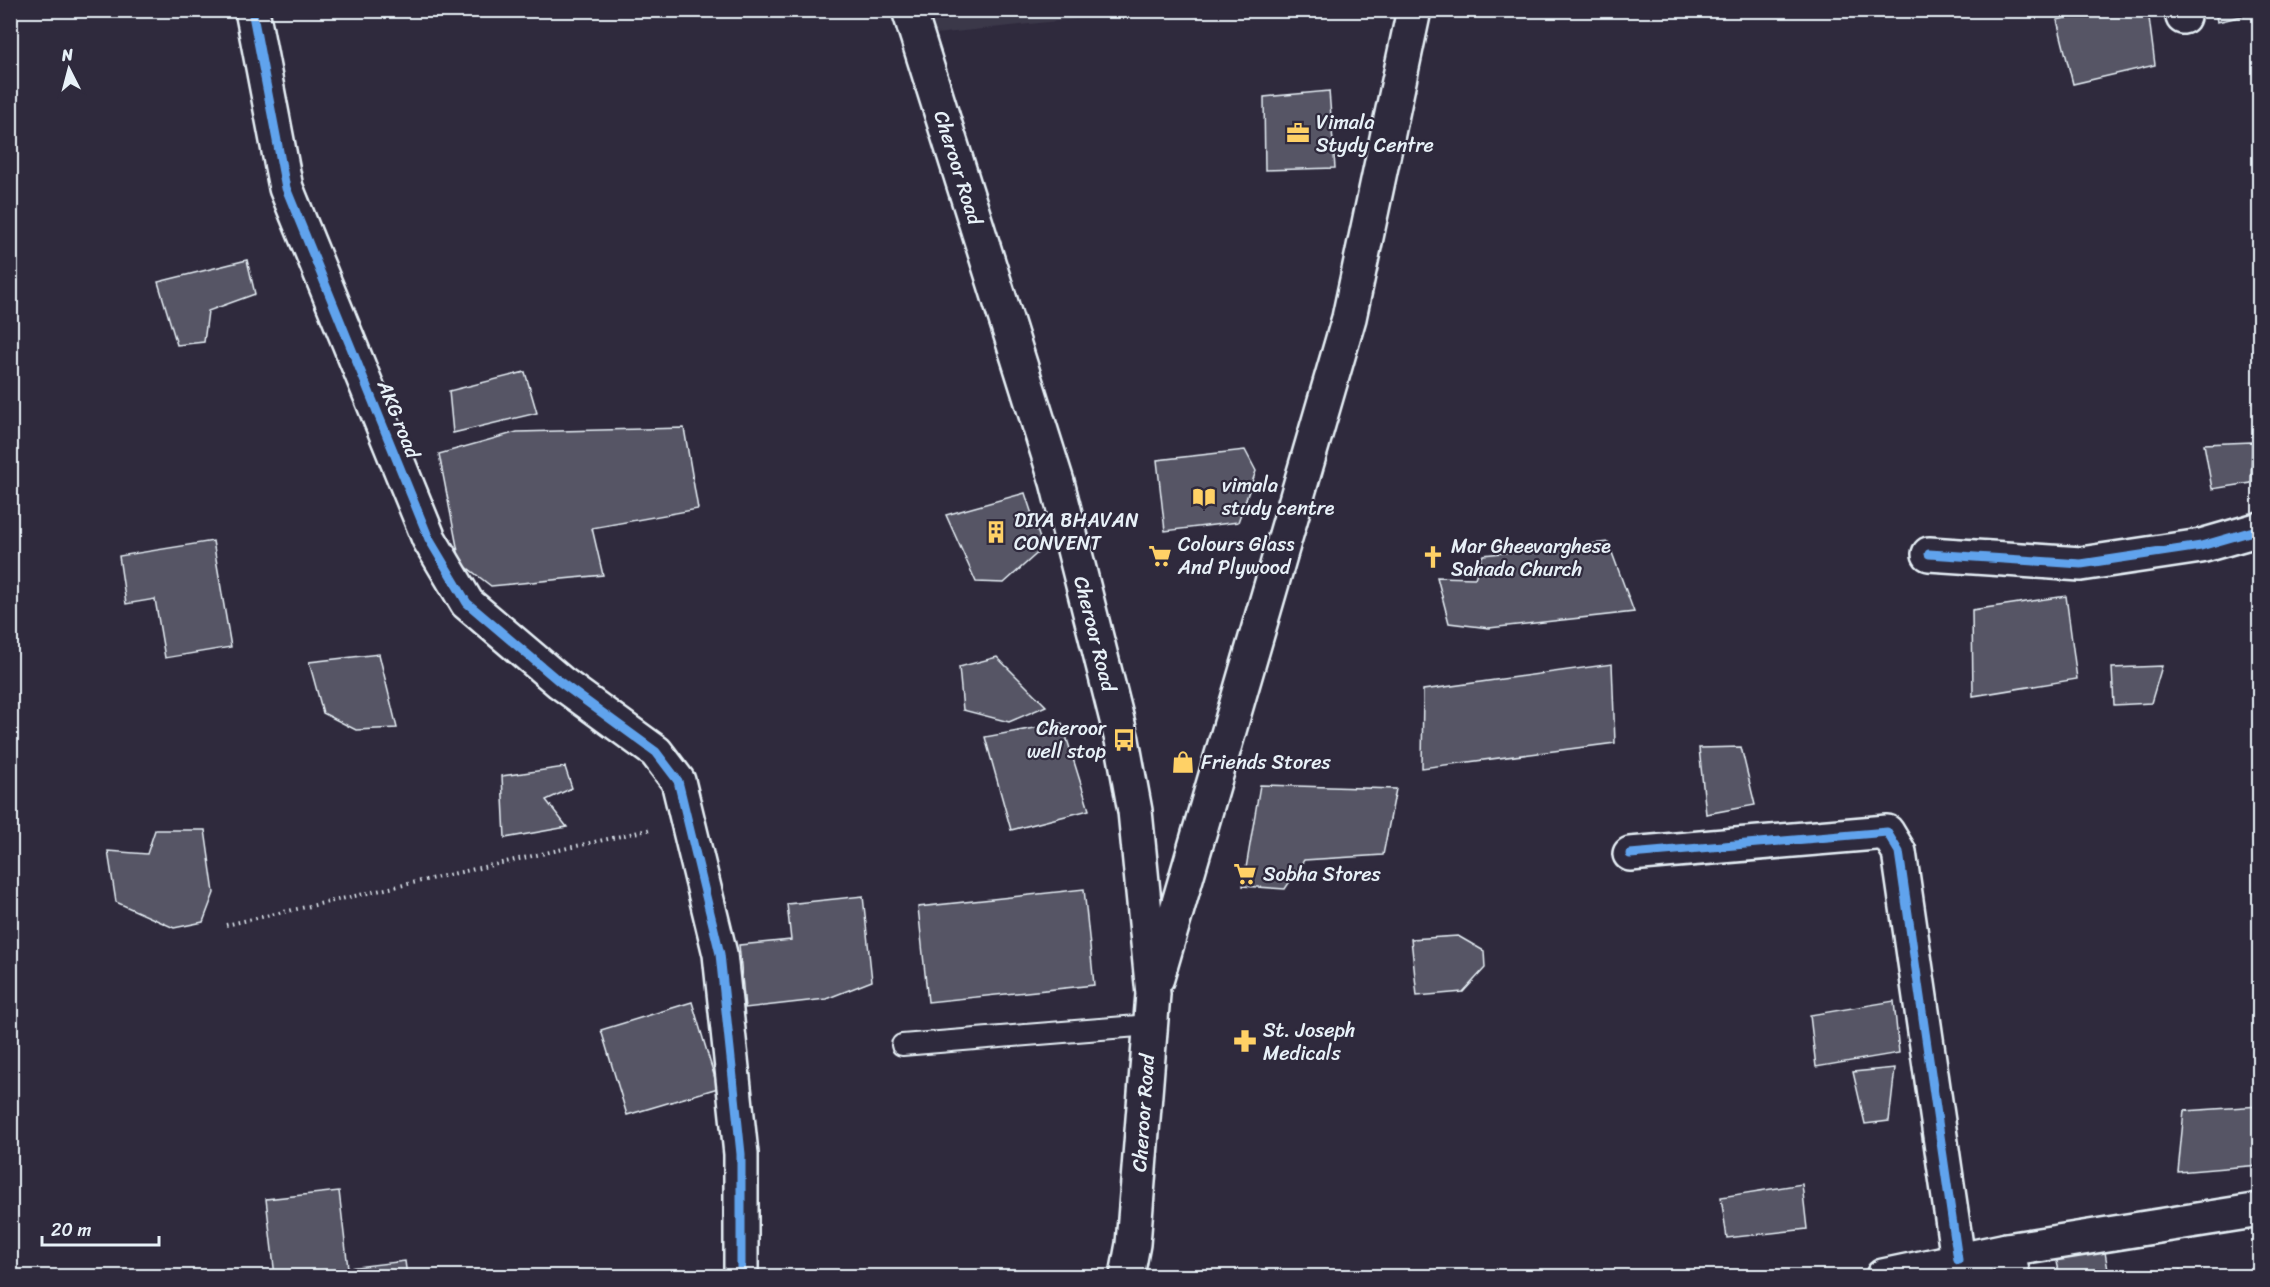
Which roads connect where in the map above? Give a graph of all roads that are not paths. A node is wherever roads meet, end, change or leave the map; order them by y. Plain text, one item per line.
1 (252, 10) edge
2 (909, 10) edge
3 (1414, 10) edge
4 (2259, 529) edge
5 (1929, 554) dead end
6 (1630, 854) dead end
7 (1151, 1009) junction
8 (902, 1046) dead end
9 (2259, 1210) edge
10 (1958, 1260) junction
11 (2010, 1263) edge
12 (741, 1276) edge
13 (1126, 1276) edge
14 (1882, 1276) edge

1 - 12 street, AKG road
2 - 7 street, Cheroor Road
3 - 7 street
4 - 5 street
6 - 10 street
7 - 8 lane
7 - 13 street, Cheroor Road
9 - 11 street
10 - 11 street
10 - 14 street

